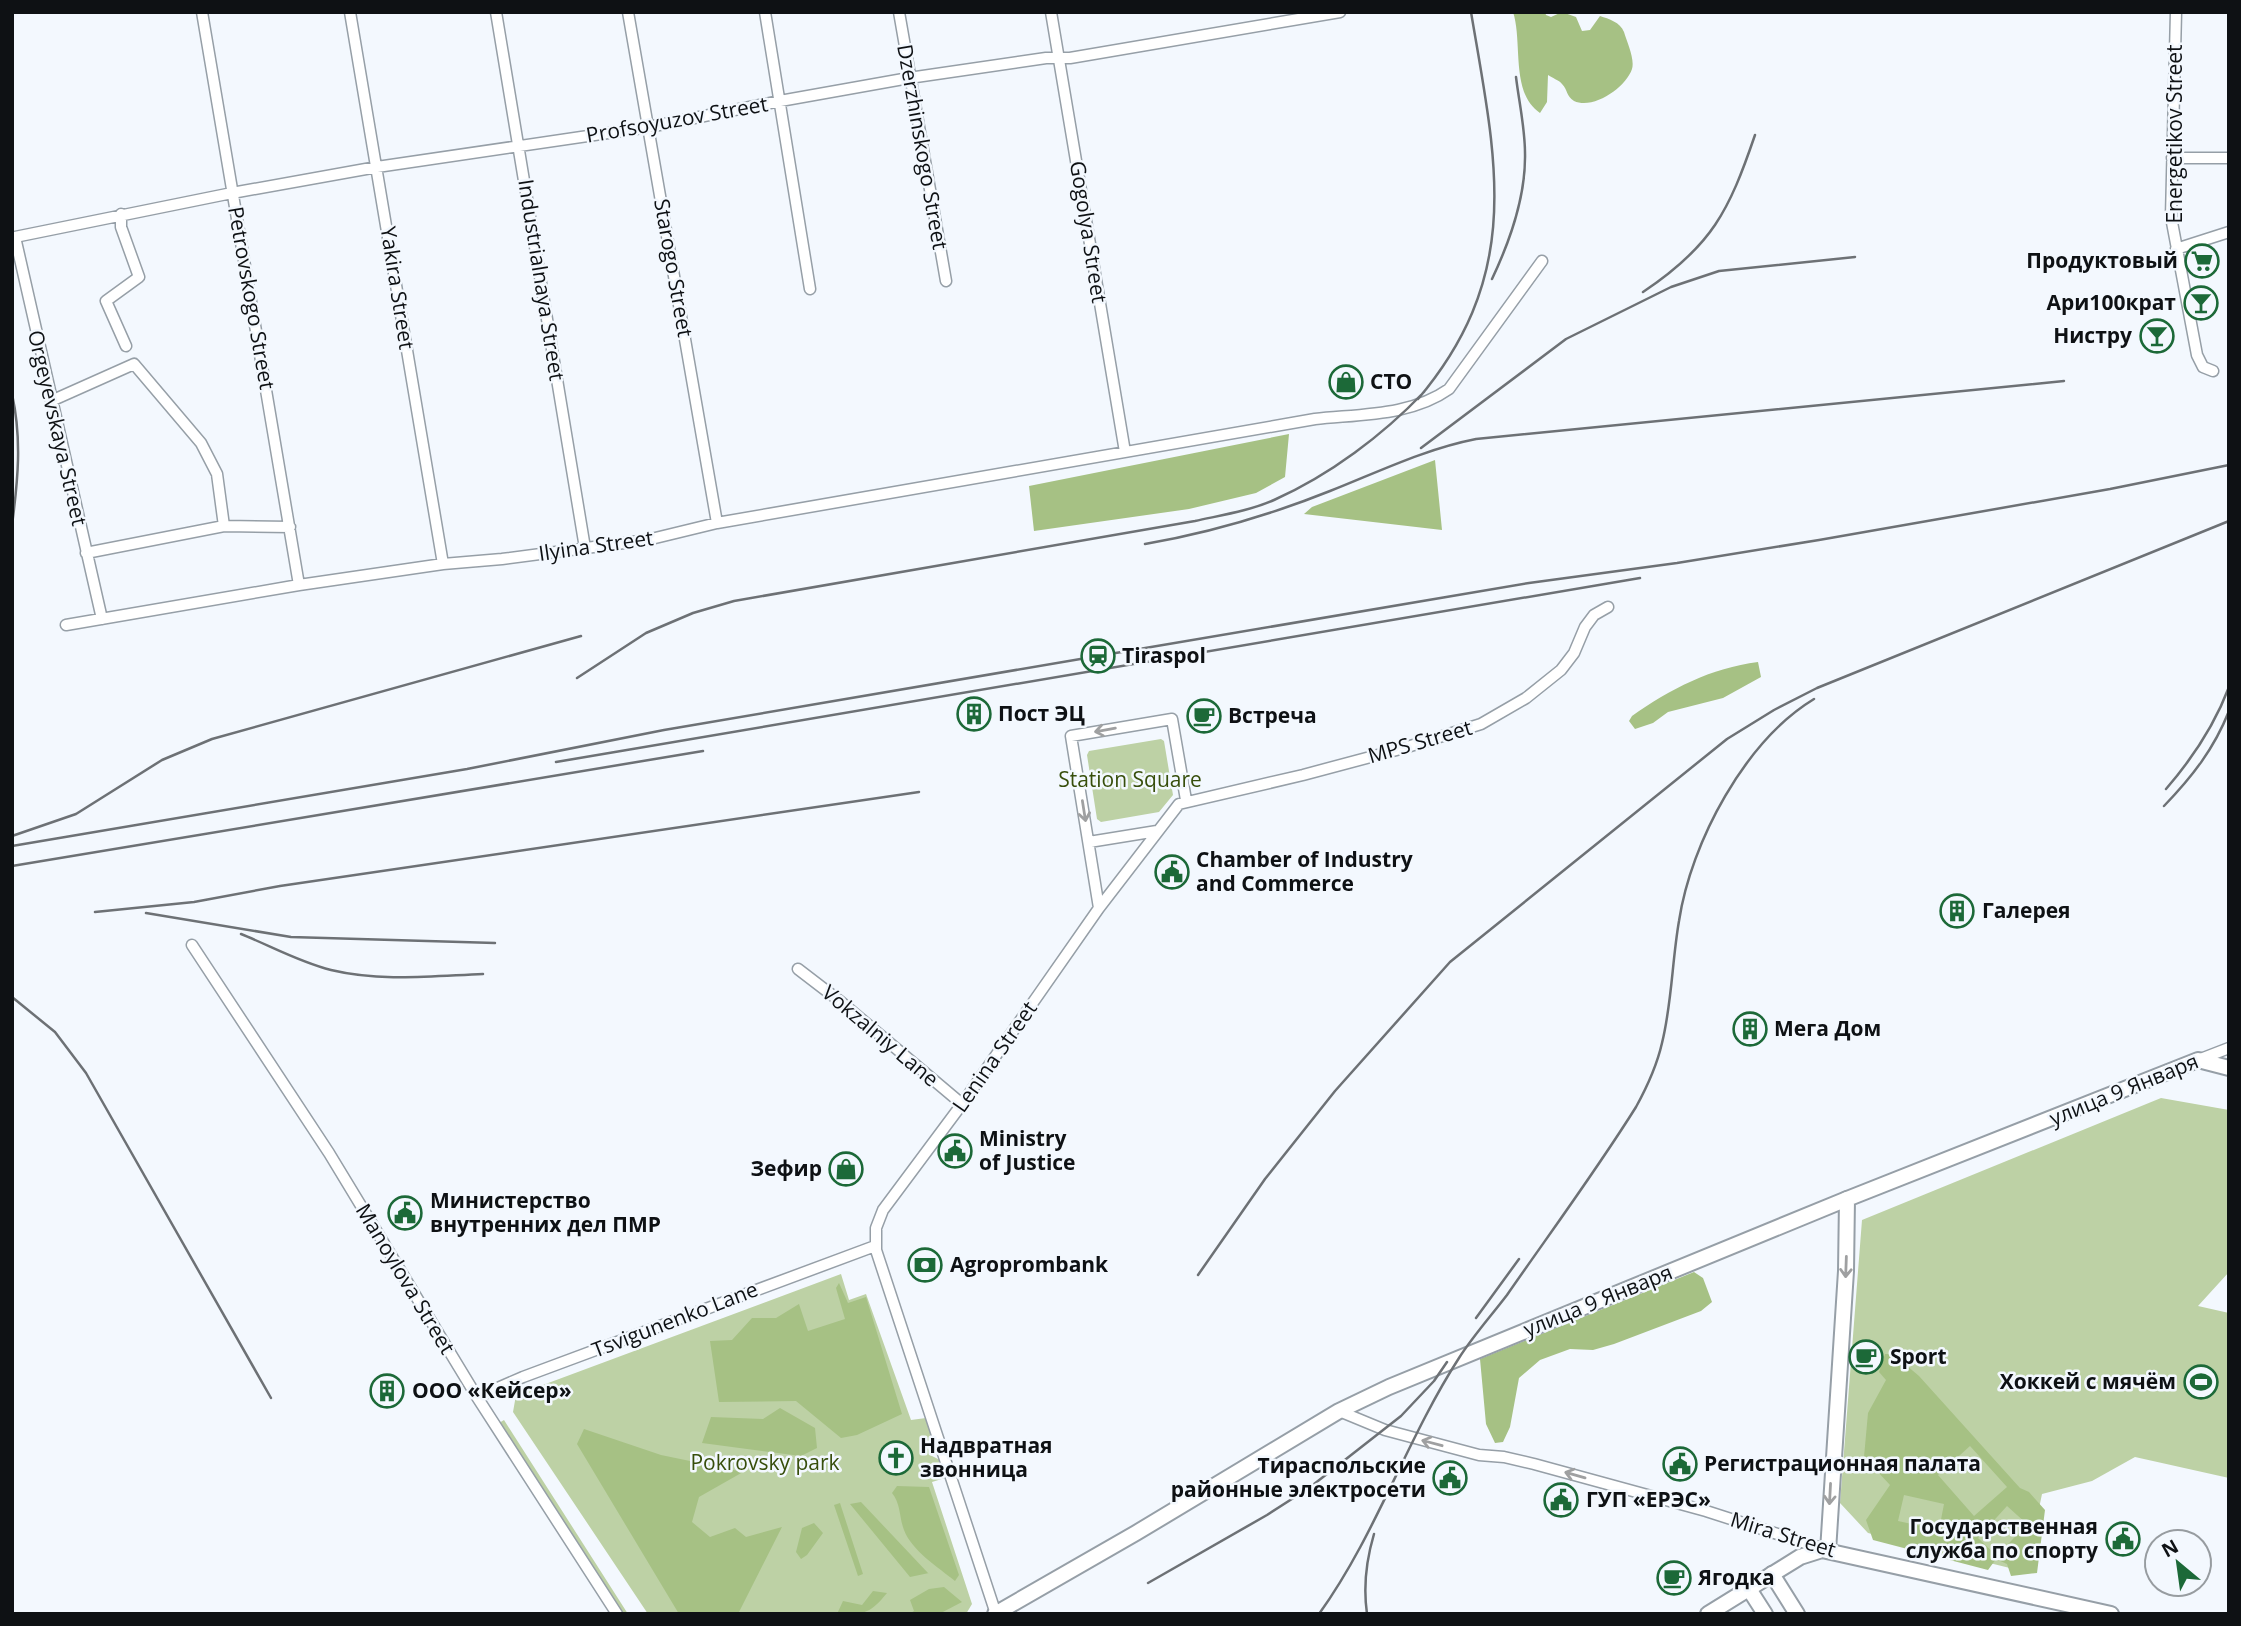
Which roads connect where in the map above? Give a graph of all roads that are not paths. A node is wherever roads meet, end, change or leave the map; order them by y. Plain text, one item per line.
1 (202, 12) edge
2 (350, 12) edge
3 (496, 12) edge
4 (628, 12) edge
5 (765, 12) edge
6 (899, 12) edge
7 (1051, 12) edge
8 (1340, 12) edge
9 (2176, 12) edge
10 (1058, 57) junction
11 (909, 78) junction
12 (780, 101) junction
13 (649, 127) junction
14 (519, 146) junction
15 (2172, 158) junction
16 (2229, 158) edge
17 (377, 167) junction
18 (232, 193) junction
19 (121, 214) junction
20 (2229, 232) edge
21 (15, 237) joint
22 (2176, 249) junction
23 (1542, 261) dead end
24 (946, 281) dead end
25 (810, 289) dead end
26 (126, 346) dead end
27 (2213, 371) dead end
28 (51, 401) junction
29 (1125, 452) junction
30 (717, 523) junction
31 (224, 526) junction
32 (290, 527) junction
33 (585, 548) junction
34 (86, 553) junction
35 (443, 564) junction
36 (299, 584) junction
37 (1608, 607) dead end
38 (102, 619) junction
39 (66, 625) dead end
40 (1185, 800) junction
41 (1157, 831) junction
42 (1089, 842) junction
43 (1100, 908) junction
44 (192, 945) dead end
45 (798, 969) dead end
46 (2229, 1048) edge
47 (2198, 1060) junction
48 (2229, 1068) edge
49 (962, 1104) junction
50 (1847, 1199) junction
51 (875, 1245) junction
52 (477, 1397) junction
53 (1339, 1411) junction
54 (1828, 1551) junction
55 (1772, 1574) junction
56 (1749, 1589) junction
57 (617, 1614) edge
58 (996, 1614) edge
59 (1708, 1614) edge
60 (1765, 1614) edge
61 (1797, 1614) edge
62 (2110, 1614) edge

1 - 18 street, Petrovskogo Street
2 - 17 street, Yakira Street
3 - 14 street, Industrialnaya Street
4 - 13 street, Starogo Street
5 - 12 street
6 - 11 street, Dzerzhinskogo Street
7 - 10 street, Gogolya Street
8 - 10 street, Profsoyuzov Street
9 - 15 street, Energetikov Street
10 - 11 street, Profsoyuzov Street
10 - 29 street, Gogolya Street
11 - 12 street, Profsoyuzov Street
11 - 24 street, Dzerzhinskogo Street
12 - 13 street, Profsoyuzov Street
12 - 25 street
13 - 14 street, Profsoyuzov Street
13 - 30 street, Starogo Street
14 - 17 street, Profsoyuzov Street
14 - 33 street, Industrialnaya Street
15 - 16 street
15 - 22 street, Energetikov Street
17 - 18 street, Profsoyuzov Street
17 - 35 street, Yakira Street
18 - 19 street, Profsoyuzov Street
18 - 32 street, Petrovskogo Street
19 - 21 street, Profsoyuzov Street
19 - 26 street
20 - 22 street
21 - 28 street, Orgeyevskaya Street
22 - 27 street, Energetikov Street
23 - 29 street, Ilyina Street
28 - 31 street
28 - 34 street, Orgeyevskaya Street
29 - 30 street, Ilyina Street
30 - 33 street, Ilyina Street
31 - 32 street
31 - 34 street
32 - 36 street, Petrovskogo Street
33 - 35 street, Ilyina Street
34 - 38 street, Orgeyevskaya Street
35 - 36 street, Ilyina Street
36 - 38 street, Ilyina Street
37 - 40 street, MPS Street
38 - 39 street, Ilyina Street
40 - 41 street, Lenina Street
40 -> 42 street
41 - 42 street
41 - 43 street, Lenina Street
42 - 43 street
43 - 49 street, Lenina Street
44 - 52 street, Manoylova Street
45 - 49 street, Vokzalniy Lane
46 - 47 street, улица 9 Января
47 - 48 main road
47 - 50 main road, улица 9 Января
49 - 51 street, Lenina Street
50 - 53 main road, улица 9 Января
50 -> 54 main road
51 - 52 street, Tsvigunenko Lane
51 - 58 street
52 - 57 street, Manoylova Street
54 -> 53 street, Mira Street
53 - 58 main road, улица 9 Января
54 - 55 main road
54 - 62 main road, Mira Street
55 - 56 main road
55 - 61 main road
56 - 59 main road
56 - 60 main road

